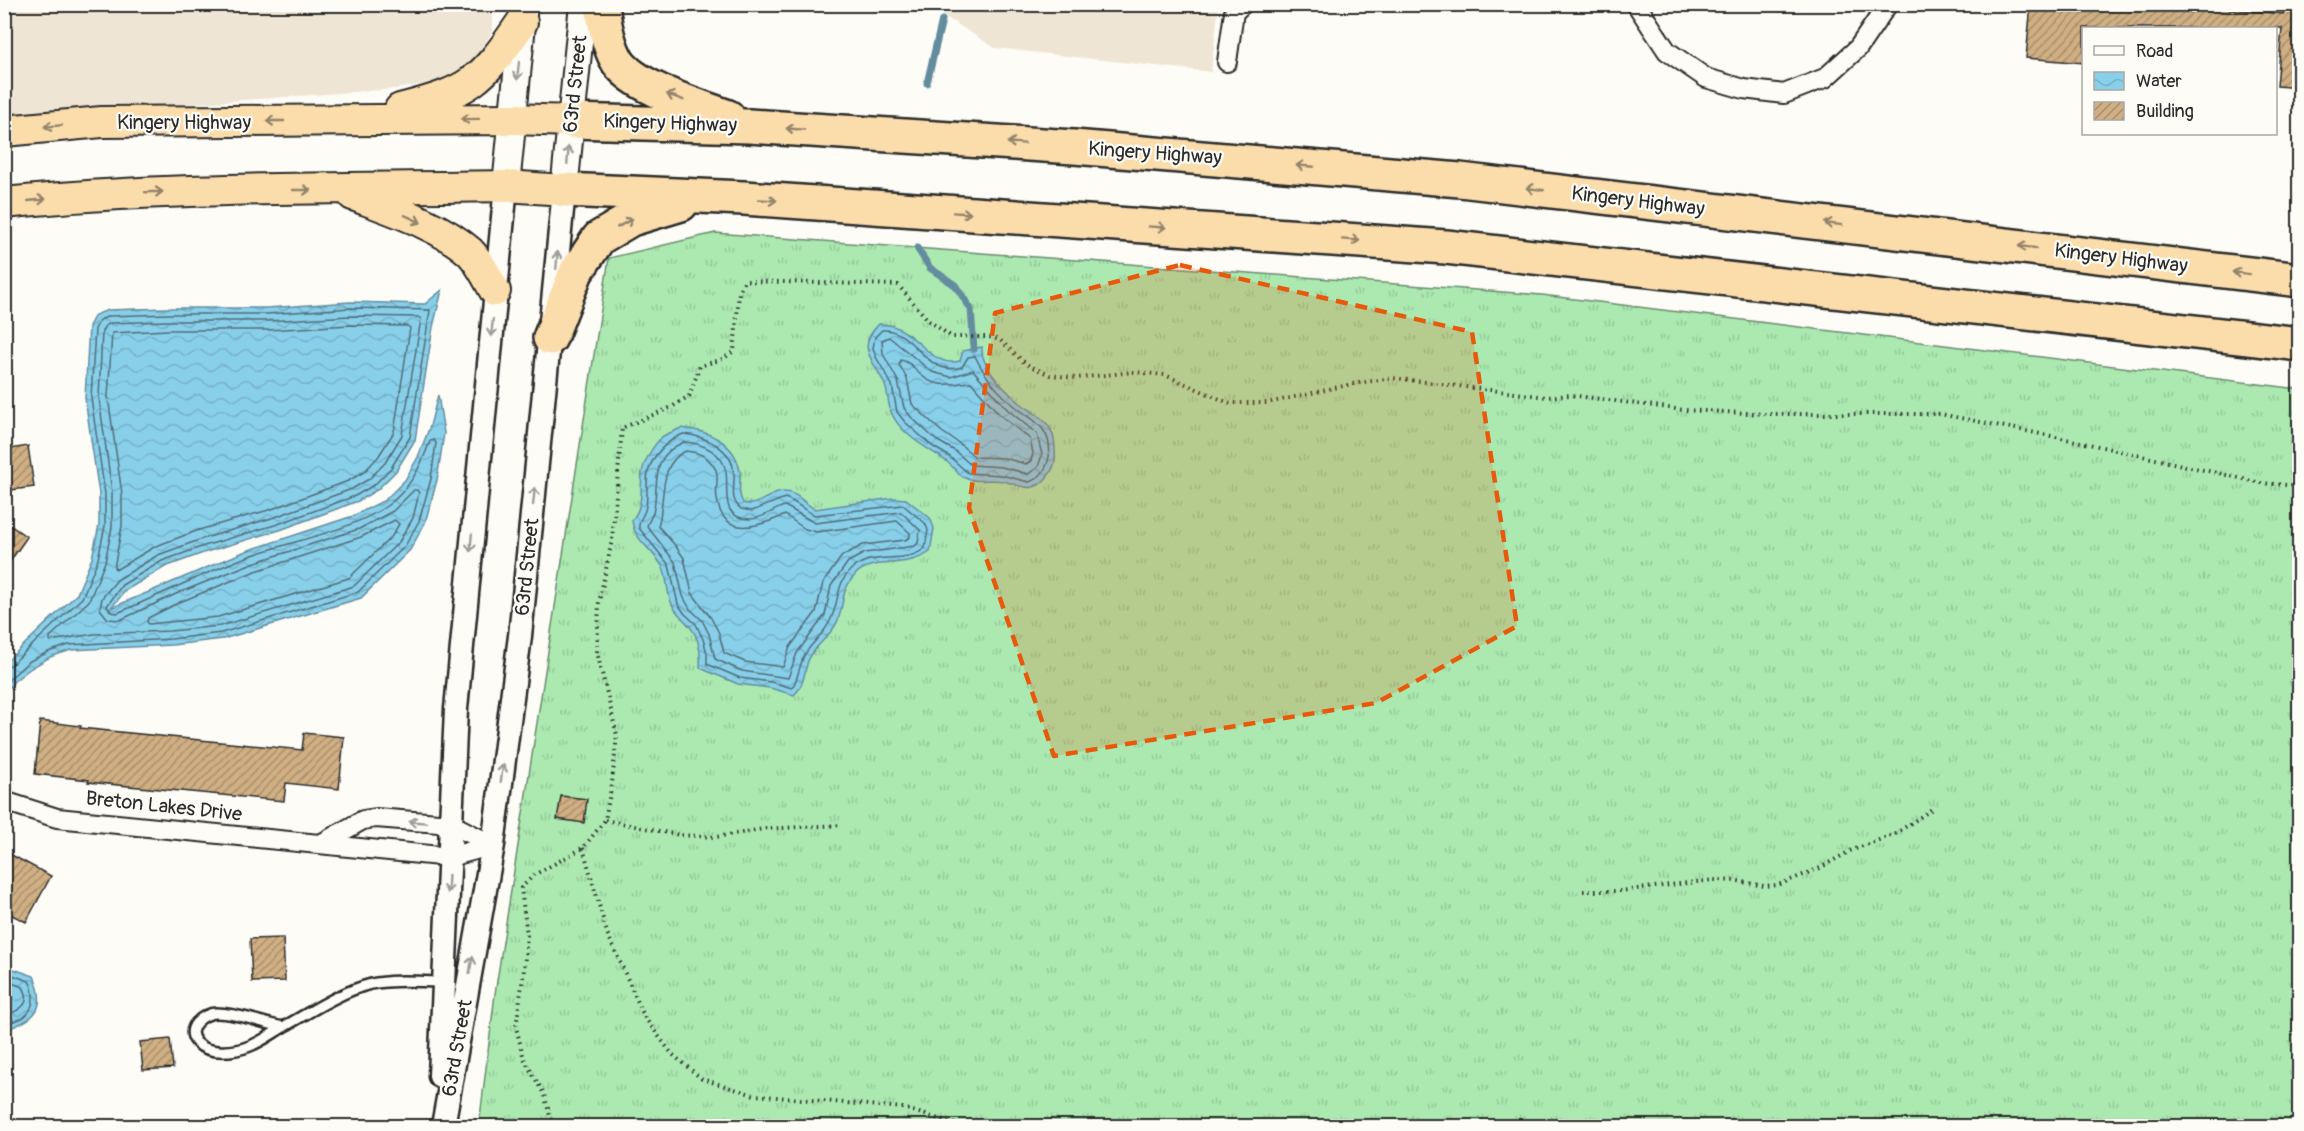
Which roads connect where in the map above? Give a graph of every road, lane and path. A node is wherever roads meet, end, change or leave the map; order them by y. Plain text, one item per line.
1 (583, 4) edge
2 (602, 4) edge
3 (1243, 4) edge
4 (1636, 4) edge
5 (1888, 4) edge
6 (523, 14) edge
7 (1227, 62) dead end
8 (513, 119) junction
9 (355, 120) junction
10 (571, 121) junction
11 (749, 126) junction
12 (4, 131) edge
13 (506, 186) junction
14 (339, 189) junction
15 (564, 190) junction
16 (709, 196) junction
17 (4, 203) edge
18 (2300, 279) edge
19 (495, 291) junction
20 (550, 338) junction
21 (2300, 344) edge
22 (2300, 486) edge
23 (4, 801) edge
24 (1932, 809) dead end
25 (605, 820) junction
26 (451, 824) junction
27 (841, 825) dead end
28 (322, 843) junction
29 (493, 845) junction
30 (583, 848) junction
31 (450, 857) junction
32 (1583, 891) dead end
33 (443, 982) junction
34 (283, 1027) junction
35 (438, 1126) edge
36 (443, 1126) edge
37 (553, 1126) edge
38 (962, 1126) edge

1 - 10 main road, 63rd Street
11 -> 2 highway
3 - 7 street
4 - 5 street
6 -> 8 main road, 63rd Street
6 - 9 highway
8 -> 9 highway, Kingery Highway
8 - 10 highway, Kingery Highway
8 - 13 main road, 63rd Street
9 -> 12 highway, Kingery Highway
10 - 11 highway, Kingery Highway
15 -> 10 main road, 63rd Street
18 -> 11 highway, Kingery Highway
13 - 14 highway
13 - 15 highway
13 - 19 street, 63rd Street
17 -> 14 highway
14 -> 19 highway
15 - 16 highway
20 -> 15 street, 63rd Street
20 -> 16 highway
16 -> 21 highway
19 -> 26 street, 63rd Street
29 -> 20 street, 63rd Street
22 - 25 path
23 - 28 street, Breton Lakes Drive
24 - 32 path
25 - 27 path
25 - 30 path
26 -> 28 street
26 - 29 street
26 - 31 street, 63rd Street
28 - 31 street, Breton Lakes Drive
29 - 31 street
36 -> 29 street, 63rd Street
30 - 37 path
30 - 38 path
31 -> 33 street, 63rd Street
33 - 34 lane
33 - 35 street, 63rd Street
34 - 34 lane

